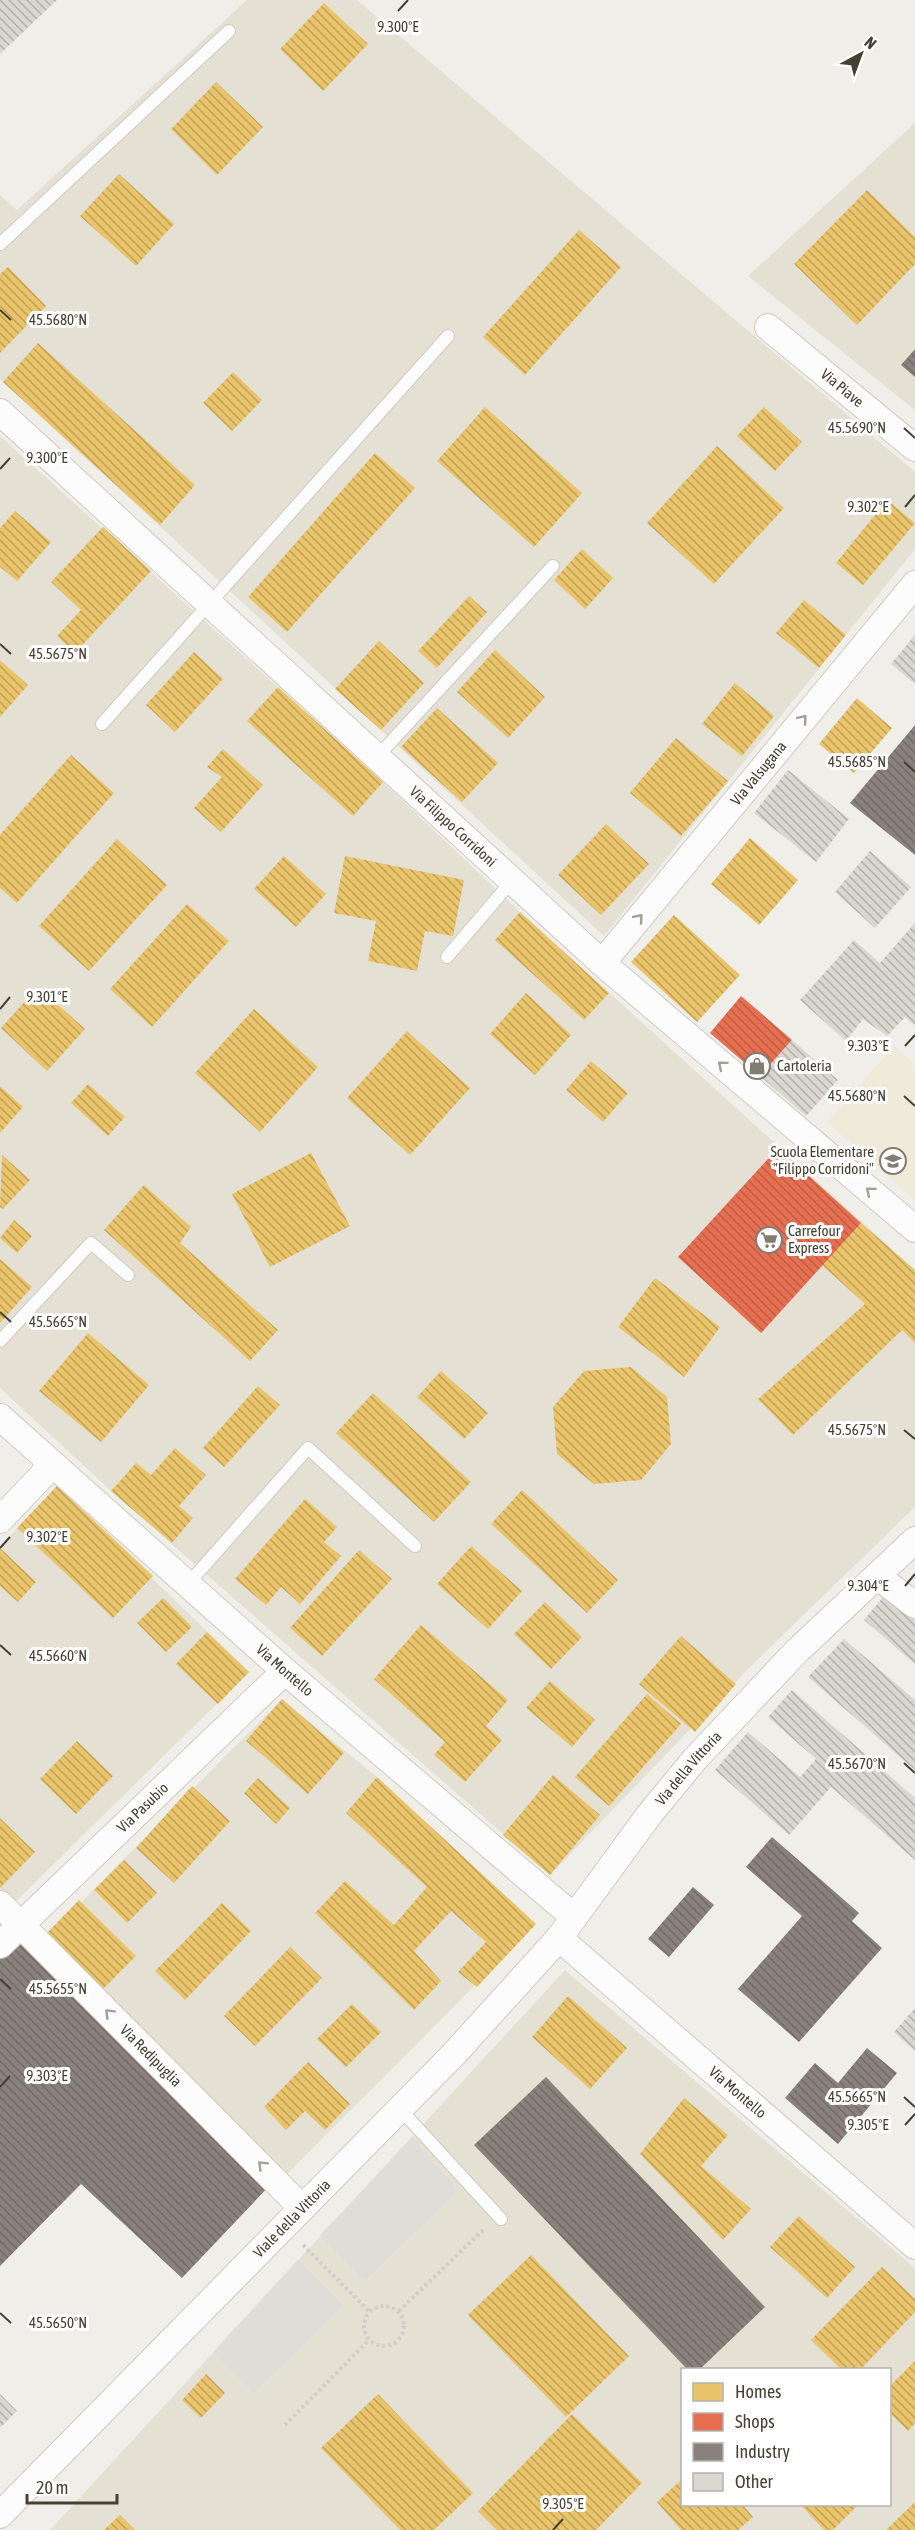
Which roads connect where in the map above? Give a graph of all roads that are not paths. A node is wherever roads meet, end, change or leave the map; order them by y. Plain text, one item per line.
1 (229, 31) dead end
2 (0, 244) edge
3 (768, 327) dead end
4 (448, 336) dead end
5 (0, 412) edge
6 (915, 448) edge
7 (553, 566) dead end
8 (915, 584) edge
9 (210, 604) junction
10 (102, 724) dead end
11 (377, 757) junction
12 (512, 881) junction
13 (447, 957) dead end
14 (602, 963) junction
15 (915, 1229) edge
16 (128, 1275) dead end
17 (0, 1341) edge
18 (0, 1417) edge
19 (54, 1464) junction
20 (0, 1520) edge
21 (915, 1540) edge
22 (415, 1546) dead end
23 (877, 1576) junction
24 (188, 1584) junction
25 (915, 1605) edge
26 (285, 1671) junction
27 (0, 1904) edge
28 (574, 1917) junction
29 (19, 1923) junction
30 (559, 1938) junction
31 (0, 1945) edge
32 (400, 2109) junction
33 (302, 2208) junction
34 (496, 2220) road end
35 (915, 2246) edge
36 (0, 2515) edge

1 - 2 lane
3 - 6 street, Via Piave
4 - 9 lane
5 - 9 street, Via Filippo Corridoni
7 - 11 lane
14 -> 8 street, Via Valsugana
9 - 10 lane
9 - 11 street, Via Filippo Corridoni
11 - 12 street, Via Filippo Corridoni
12 - 13 lane
12 - 14 street, Via Filippo Corridoni
15 -> 14 street, Via Filippo Corridoni
16 - 17 lane
18 - 19 street, Via Montello
19 - 20 street
19 - 24 street, Via Montello
21 - 23 street, Via della Vittoria
22 - 24 lane
23 - 25 street
23 - 28 street, Via della Vittoria
24 - 26 street, Via Montello
26 - 28 street, Via Montello
26 - 29 street, Via Pasubio
27 - 29 street, Via Redipuglia
28 - 30 street, Viale della Vittoria
29 - 31 street, Via Pasubio
33 -> 29 street, Via Redipuglia
30 - 32 street, Viale della Vittoria
30 - 35 street, Via Montello
32 - 33 street, Viale della Vittoria
32 - 34 lane
33 - 36 street, Viale della Vittoria

